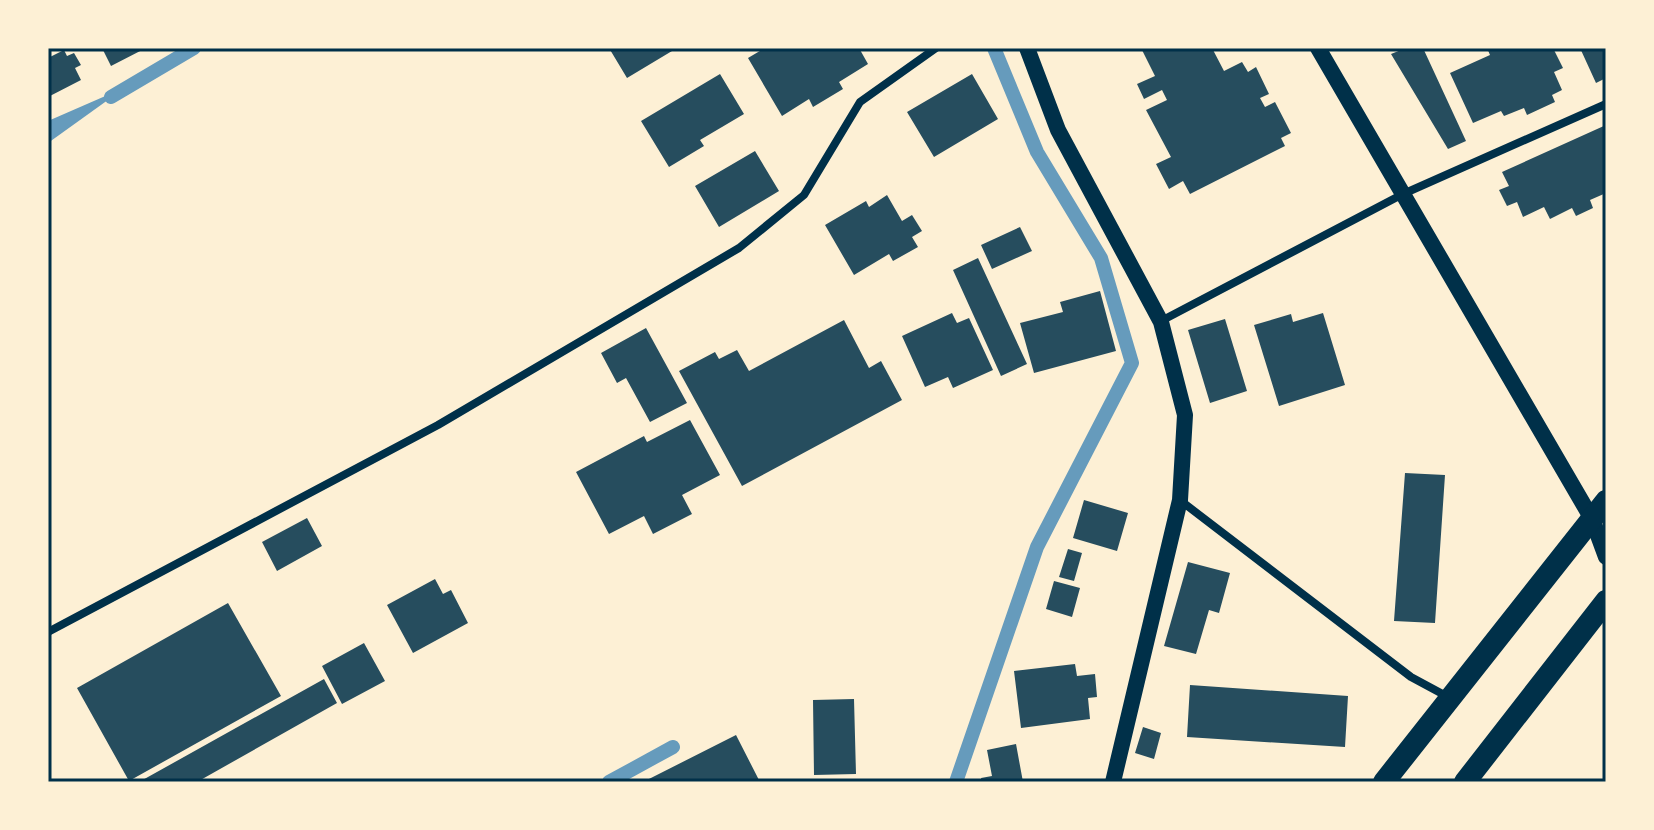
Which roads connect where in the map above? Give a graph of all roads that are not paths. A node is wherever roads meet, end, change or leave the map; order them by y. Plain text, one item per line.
1 (936, 48) edge
2 (1027, 48) edge
3 (1318, 48) edge
4 (1606, 104) edge
5 (1403, 194) junction
6 (1161, 322) junction
7 (1180, 500) junction
8 (1599, 510) edge
9 (1606, 557) edge
10 (1606, 601) edge
11 (48, 632) edge
12 (1450, 699) junction
13 (1113, 782) edge
14 (1384, 782) edge
15 (1465, 782) edge

1 - 11 street
2 - 6 main road
3 - 5 main road
4 - 5 street
5 - 6 street
5 - 8 main road
6 - 7 main road
7 - 12 street
7 - 13 main road
8 - 9 main road
8 - 12 highway
10 - 15 highway
12 - 14 highway

